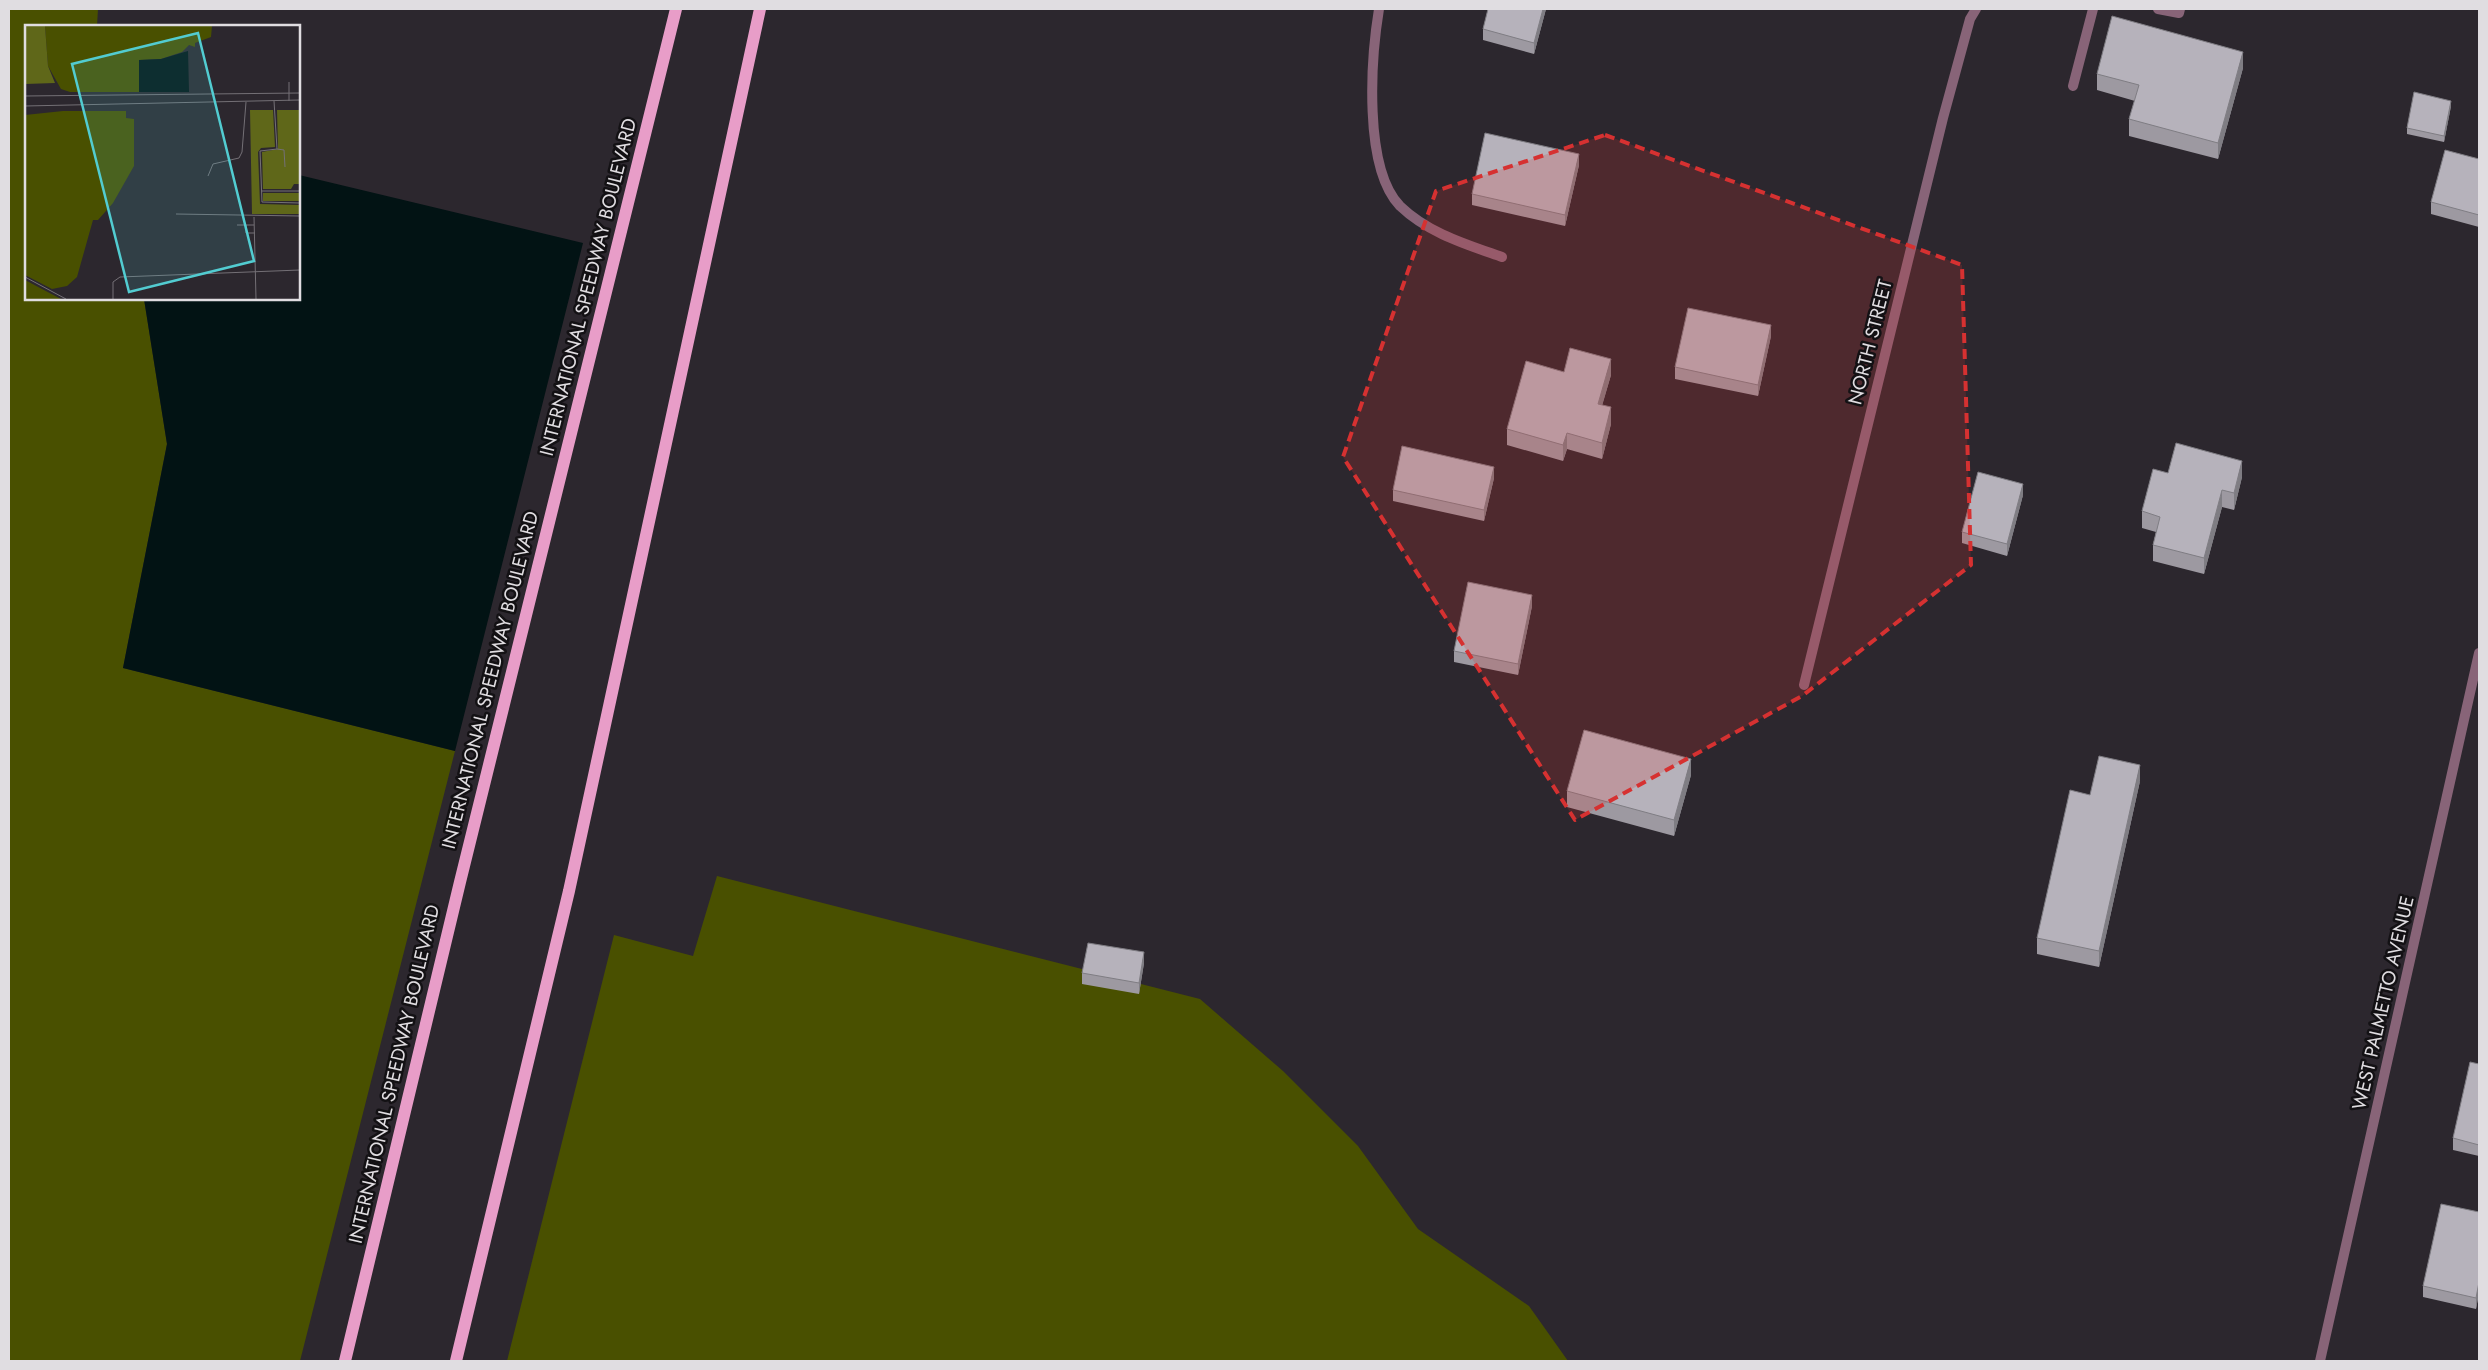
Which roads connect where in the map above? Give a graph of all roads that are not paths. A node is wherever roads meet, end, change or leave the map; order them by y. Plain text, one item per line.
1 (676, 9) edge
2 (760, 9) edge
3 (1379, 9) edge
4 (1976, 9) edge
5 (2094, 9) edge
6 (2158, 9) edge
7 (2180, 9) edge
8 (2073, 86) dead end
9 (1502, 257) dead end
10 (2479, 653) edge
11 (1804, 685) dead end
12 (345, 1361) edge
13 (456, 1361) edge
14 (2320, 1361) edge

1 - 12 main road, INTERNATIONAL SPEEDWAY BOULEVARD
2 - 13 main road
3 - 9 street
4 - 11 street, NORTH STREET
5 - 8 street
6 - 7 street
10 - 14 street, WEST PALMETTO AVENUE

